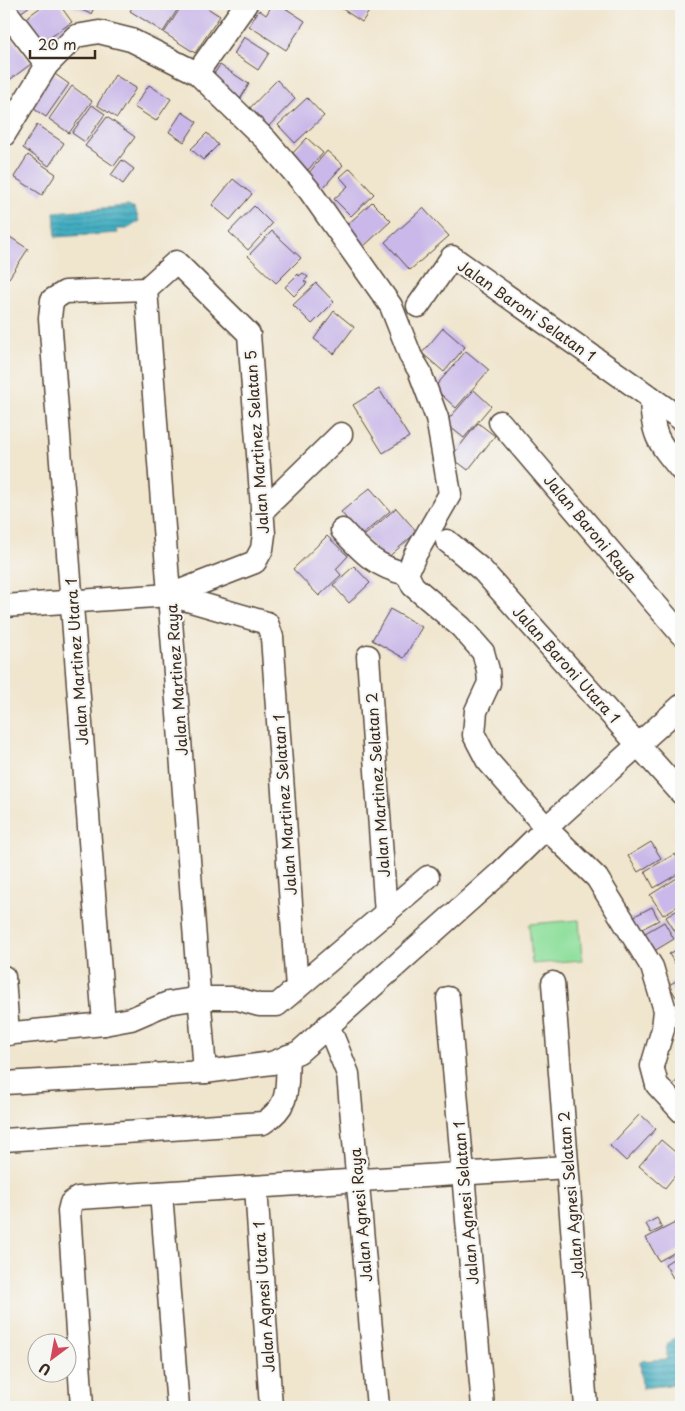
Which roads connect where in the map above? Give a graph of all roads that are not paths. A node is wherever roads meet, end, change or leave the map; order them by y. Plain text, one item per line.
1 (246, 4) edge
2 (4, 10) edge
3 (47, 65) junction
4 (197, 73) junction
5 (5, 128) edge
6 (146, 289) junction
7 (418, 306) dead end
8 (652, 397) junction
9 (681, 419) edge
10 (500, 422) dead end
11 (341, 434) dead end
12 (681, 470) edge
13 (262, 511) junction
14 (342, 530) dead end
15 (447, 541) dead end
16 (407, 574) junction
17 (170, 595) junction
18 (72, 601) junction
19 (4, 606) edge
20 (681, 634) edge
21 (368, 656) dead end
22 (681, 706) edge
23 (638, 745) junction
24 (681, 793) edge
25 (546, 828) junction
26 (428, 877) dead end
27 (386, 914) junction
28 (4, 977) edge
29 (553, 983) dead end
30 (297, 988) junction
31 (200, 998) junction
32 (448, 998) dead end
33 (104, 1024) junction
34 (328, 1026) junction
35 (6, 1034) edge
36 (288, 1056) junction
37 (206, 1072) junction
38 (4, 1083) edge
39 (681, 1111) edge
40 (4, 1140) edge
41 (567, 1166) junction
42 (463, 1173) junction
43 (357, 1180) junction
44 (256, 1187) junction
45 (161, 1193) junction
46 (82, 1407) edge
47 (178, 1407) edge
48 (271, 1407) edge
49 (378, 1407) edge
50 (483, 1407) edge
51 (586, 1407) edge

1 - 4 street
2 - 3 street
3 - 4 street
3 - 5 street
4 - 16 street
6 - 13 street, Jalan Martinez Selatan 5
6 - 17 street, Jalan Martinez Raya
6 - 18 street, Jalan Martinez Utara 1
7 - 8 street, Jalan Baroni Selatan 1
8 - 9 street, Jalan Baroni Selatan 1
8 - 12 street
10 - 20 street, Jalan Baroni Raya
11 - 13 street
13 - 17 street, Jalan Martinez Selatan 5
14 - 16 street
15 - 23 street, Jalan Baroni Utara 1
16 - 25 street
17 - 18 street
17 - 30 street, Jalan Martinez Selatan 1
17 - 31 street, Jalan Martinez Raya
18 - 19 street
18 - 33 street, Jalan Martinez Utara 1
21 - 27 street, Jalan Martinez Selatan 2
22 - 23 street
23 - 24 street, Jalan Baroni Utara 1
23 - 25 street
25 - 34 street
25 - 39 street
26 - 27 street
27 - 30 street
28 - 35 street
29 - 41 street, Jalan Agnesi Selatan 2
30 - 31 street
31 - 33 street
31 - 37 street, Jalan Martinez Raya
32 - 42 street, Jalan Agnesi Selatan 1
33 - 35 street
34 - 36 street
34 - 43 street, Jalan Agnesi Raya
36 - 37 street
36 - 40 street
37 - 38 street
41 - 42 street
41 - 51 street, Jalan Agnesi Selatan 2
42 - 43 street
42 - 50 street, Jalan Agnesi Selatan 1
43 - 44 street
43 - 49 street, Jalan Agnesi Raya
44 - 45 street
44 - 48 street, Jalan Agnesi Utara 1
45 - 46 street
45 - 47 street

